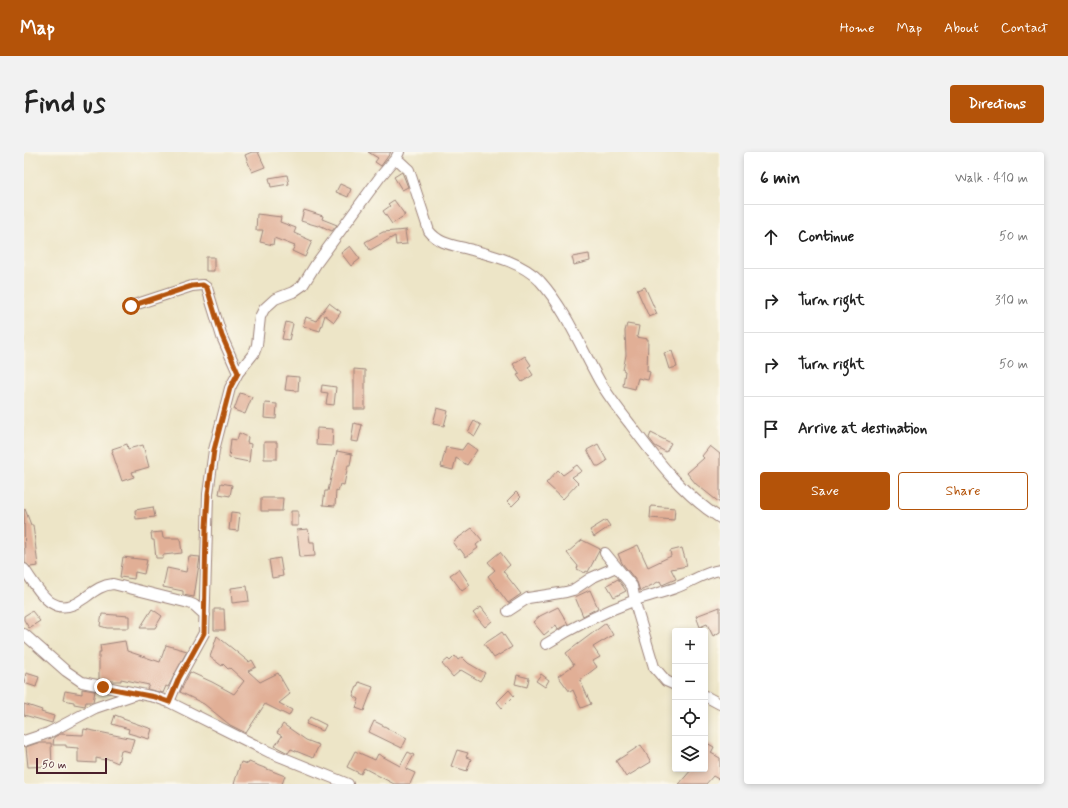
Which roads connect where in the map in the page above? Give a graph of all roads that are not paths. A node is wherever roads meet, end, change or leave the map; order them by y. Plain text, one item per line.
1 (398, 155) edge
2 (131, 306) dead end
3 (238, 373) junction
4 (720, 518) edge
5 (605, 553) dead end
6 (616, 567) junction
7 (24, 569) edge
8 (720, 570) edge
9 (634, 600) junction
10 (508, 611) dead end
11 (205, 615) junction
12 (24, 634) edge
13 (546, 644) dead end
14 (672, 683) edge
15 (138, 694) junction
16 (708, 698) edge
17 (169, 702) junction
18 (720, 704) edge
19 (24, 741) edge
20 (348, 784) edge

1 - 3 street
1 - 4 street
2 - 3 street
3 - 11 street
5 - 6 street
6 - 9 street
6 - 10 street
7 - 11 street
8 - 9 street
9 - 13 street
9 - 14 street
11 - 17 street
12 - 15 street
15 - 17 street
15 - 19 street
16 - 18 street
17 - 20 street

